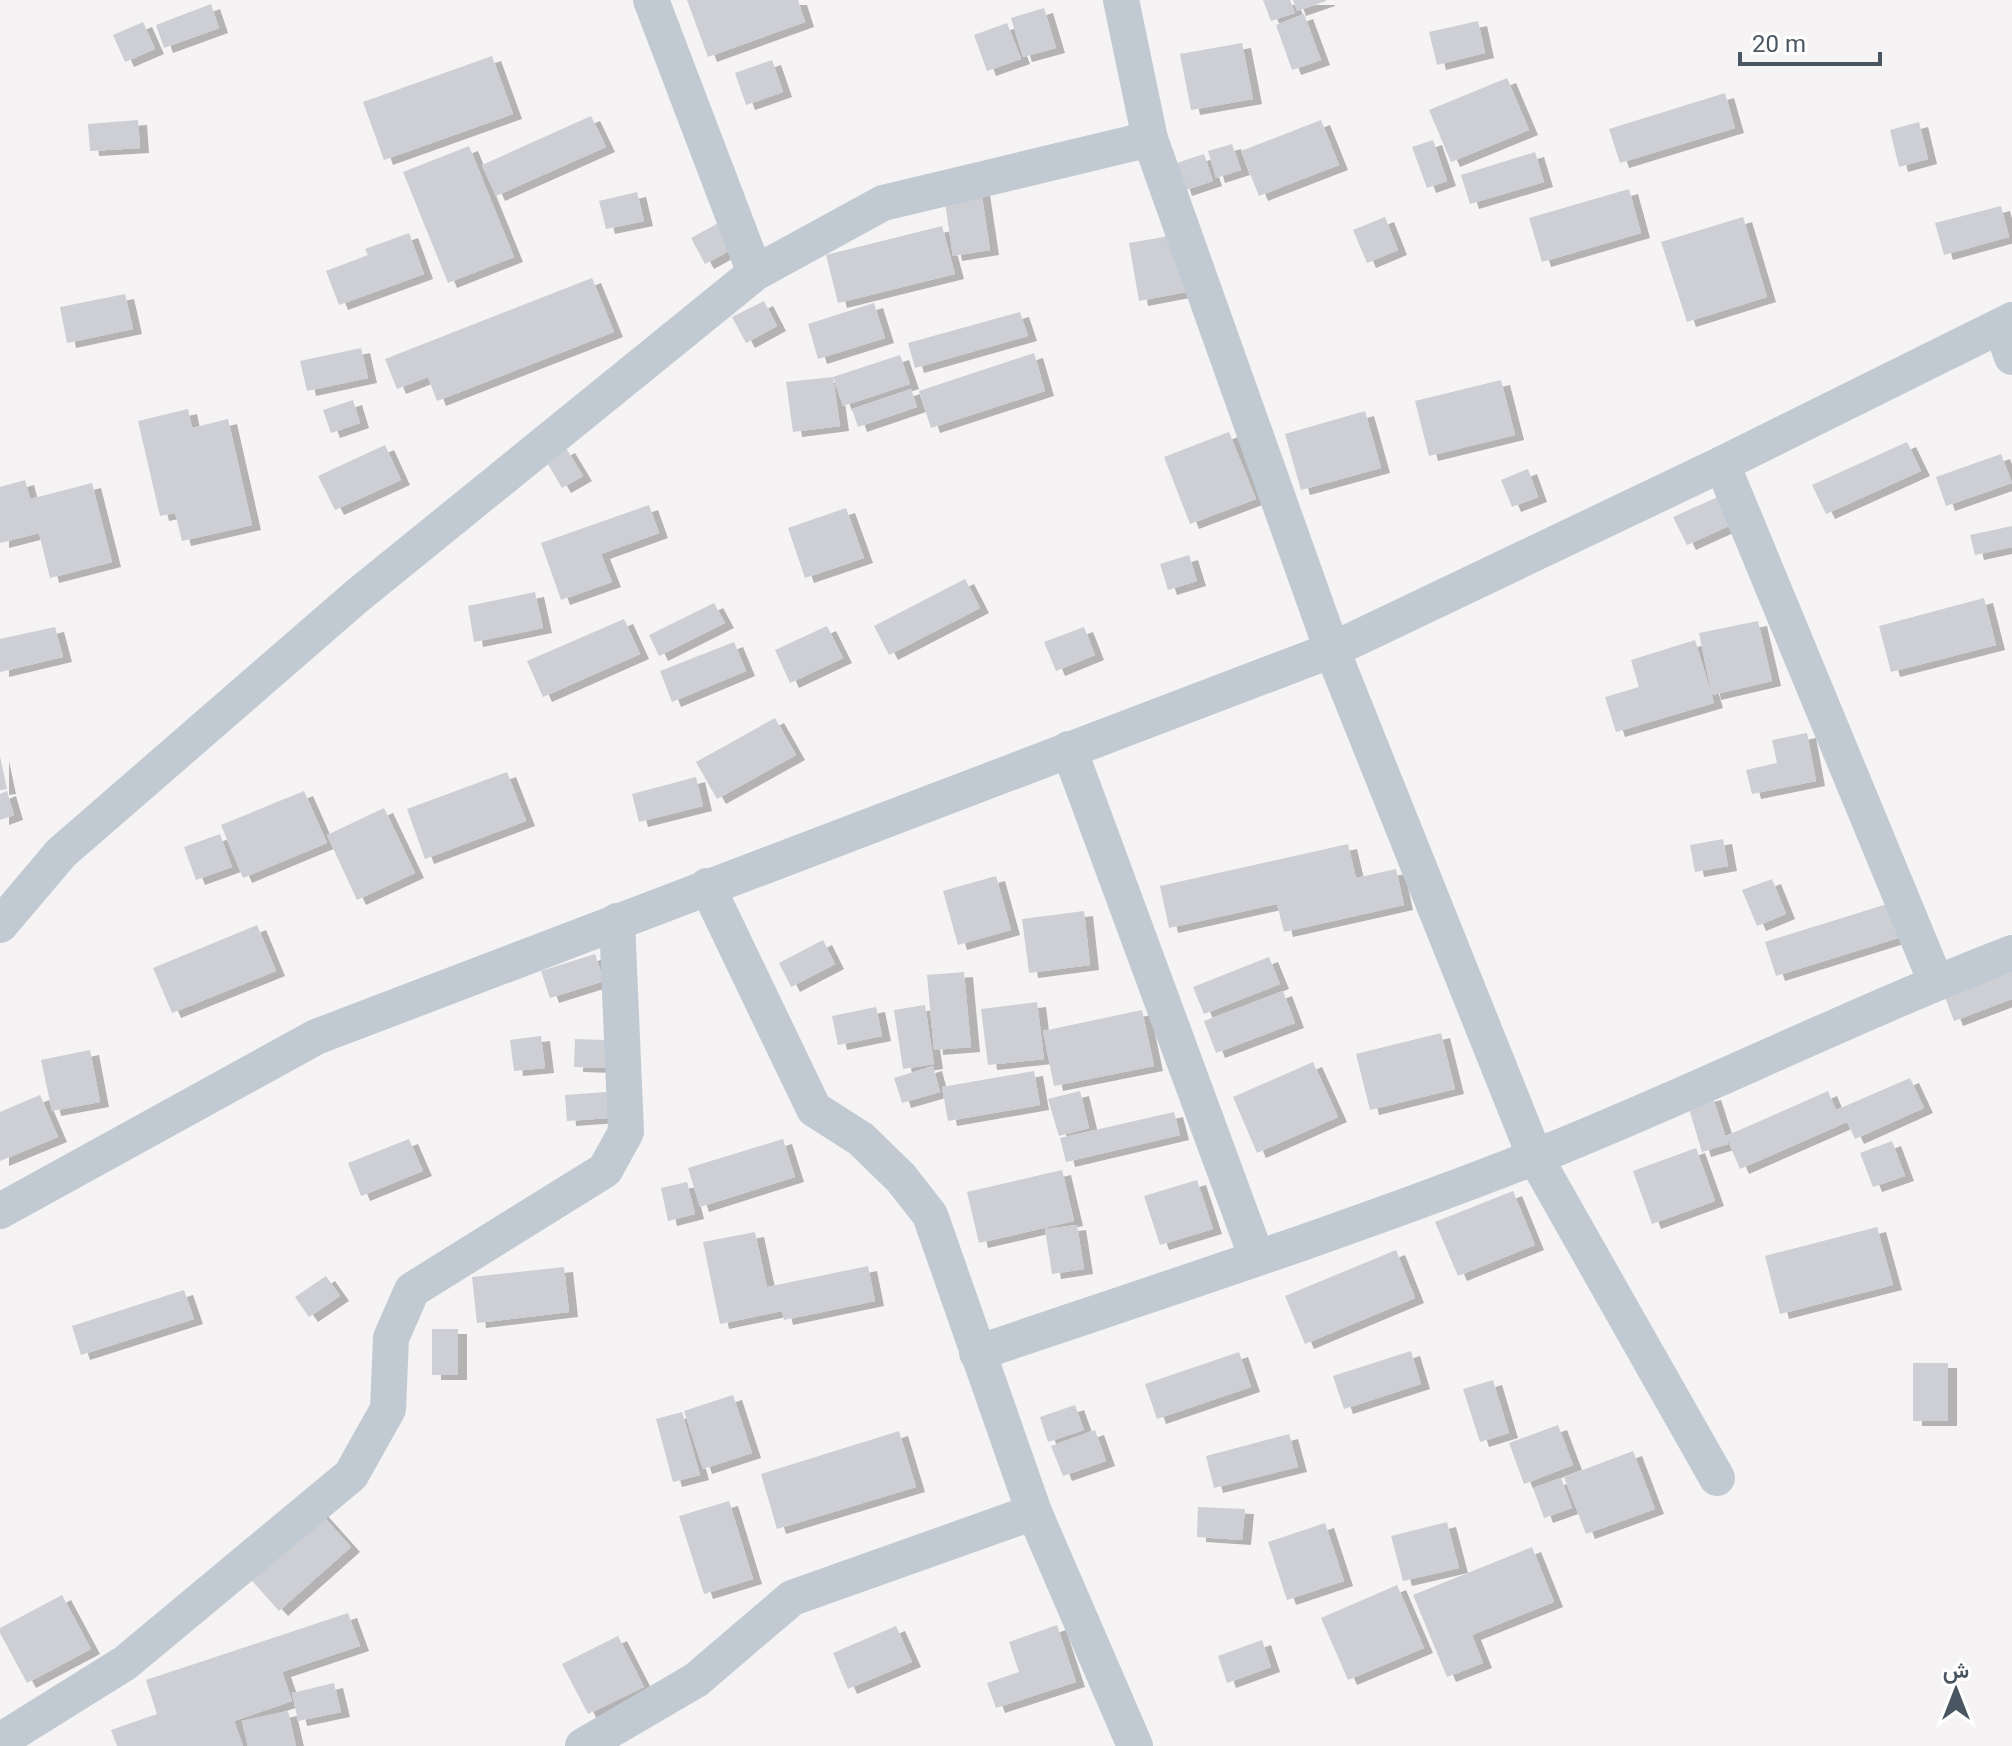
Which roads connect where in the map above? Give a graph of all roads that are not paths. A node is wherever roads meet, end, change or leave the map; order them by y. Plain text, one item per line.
1 (651, 0) edge
2 (1121, 0) edge
3 (1150, 139) junction
4 (755, 273) junction
5 (2008, 334) edge
6 (1722, 464) junction
7 (1332, 650) junction
8 (1069, 749) junction
9 (707, 886) junction
10 (617, 921) junction
11 (0, 925) edge
12 (2012, 953) edge
13 (1936, 982) junction
14 (1535, 1157) junction
15 (0, 1211) edge
16 (1257, 1258) junction
17 (977, 1353) junction
18 (1717, 1478) dead end
19 (1034, 1512) junction
20 (0, 1741) edge
21 (583, 1746) edge
22 (1135, 1746) edge

1 - 4 street
2 - 3 street
3 - 4 street
3 - 7 street
4 - 11 street
5 - 6 street
6 - 7 street
6 - 13 street
7 - 8 street
7 - 14 street
8 - 9 street
8 - 16 street
9 - 10 street
9 - 17 street
10 - 15 street
10 - 20 street
12 - 13 street
13 - 14 street
14 - 16 street
14 - 18 street
16 - 17 street
17 - 19 street
19 - 21 street
19 - 22 street

